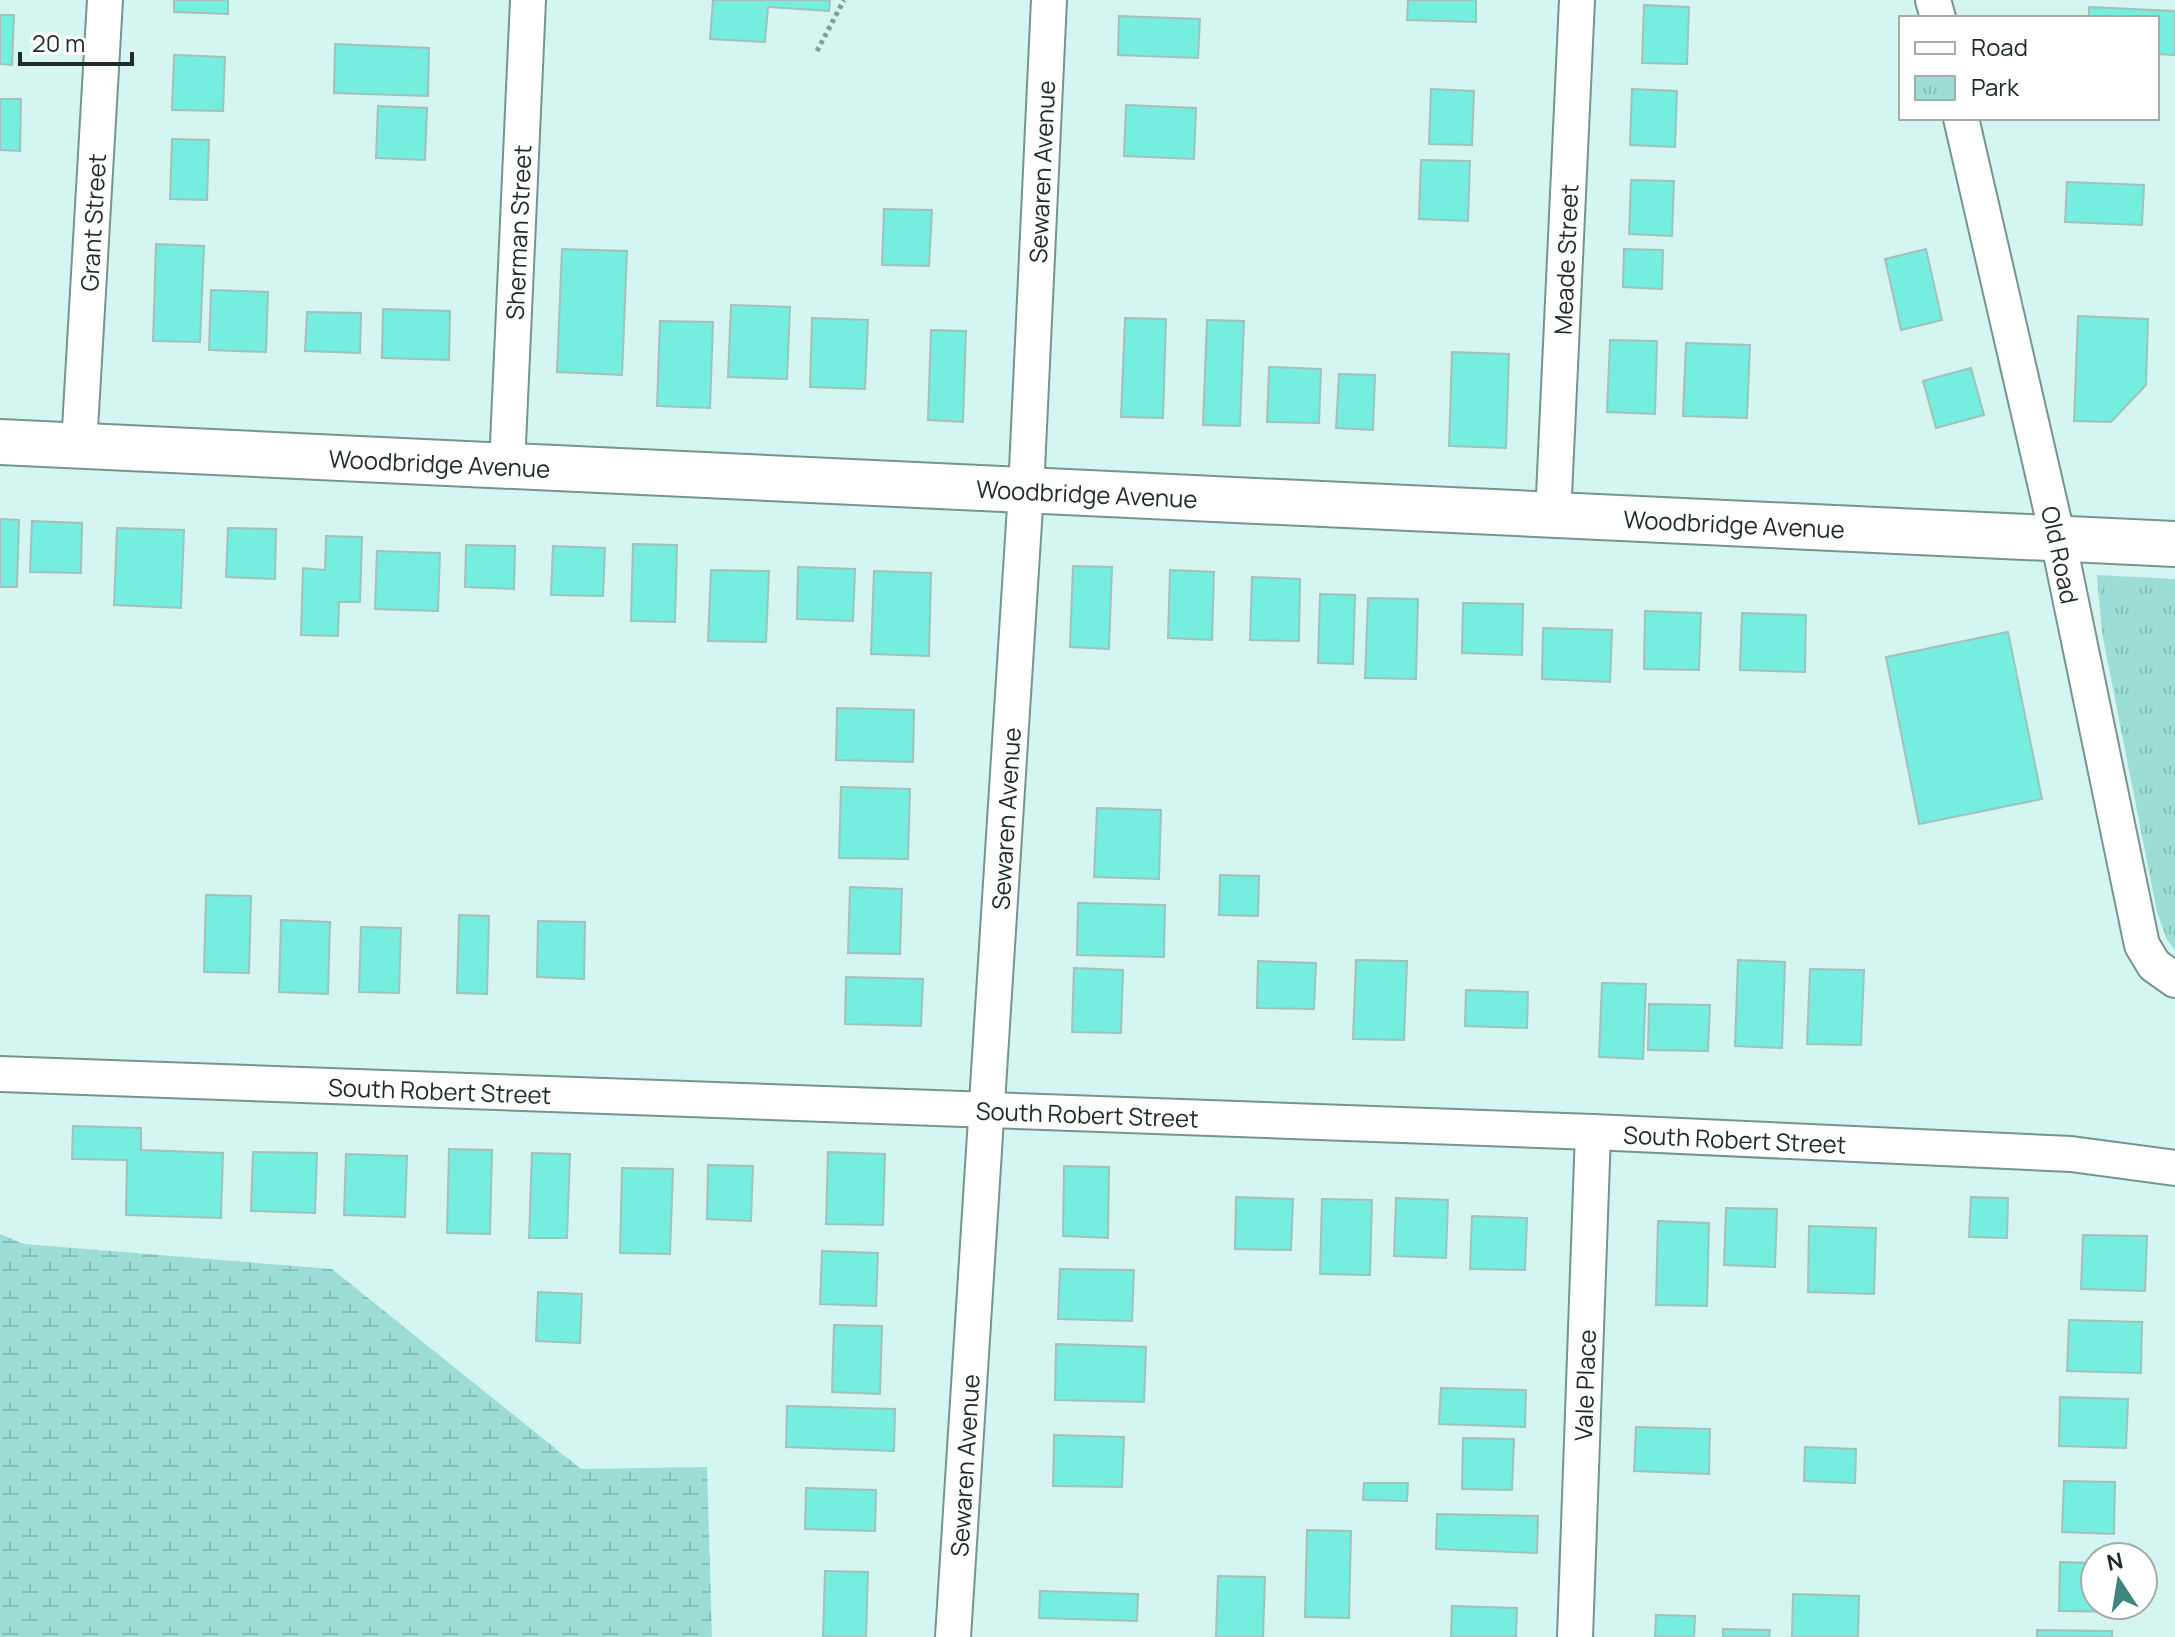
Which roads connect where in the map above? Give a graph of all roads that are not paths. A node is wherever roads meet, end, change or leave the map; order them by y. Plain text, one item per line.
1 (105, 0) edge
2 (528, 0) edge
3 (1049, 0) edge
4 (1577, 0) edge
5 (1961, 120) edge
6 (0, 442) edge
7 (79, 446) junction
8 (507, 466) junction
9 (1026, 491) junction
10 (1553, 517) junction
11 (2058, 539) junction
12 (2175, 544) edge
13 (2175, 980) edge
14 (0, 1074) edge
15 (987, 1110) junction
16 (1593, 1132) junction
17 (2175, 1168) edge
18 (953, 1637) edge
19 (1575, 1637) edge

1 - 7 street, Grant Street
2 - 8 street, Sherman Street
3 - 9 street, Sewaren Avenue
4 - 10 street, Meade Street
5 - 11 street, Old Road
6 - 7 street, Woodbridge Avenue
7 - 8 street, Woodbridge Avenue
8 - 9 street, Woodbridge Avenue
9 - 10 street, Woodbridge Avenue
9 - 15 street, Sewaren Avenue
10 - 11 street, Woodbridge Avenue
11 - 12 street, Woodbridge Avenue
11 - 13 street, Old Road
14 - 15 street, South Robert Street
15 - 16 street, South Robert Street
15 - 18 street, Sewaren Avenue
16 - 17 street, South Robert Street
16 - 19 street, Vale Place

